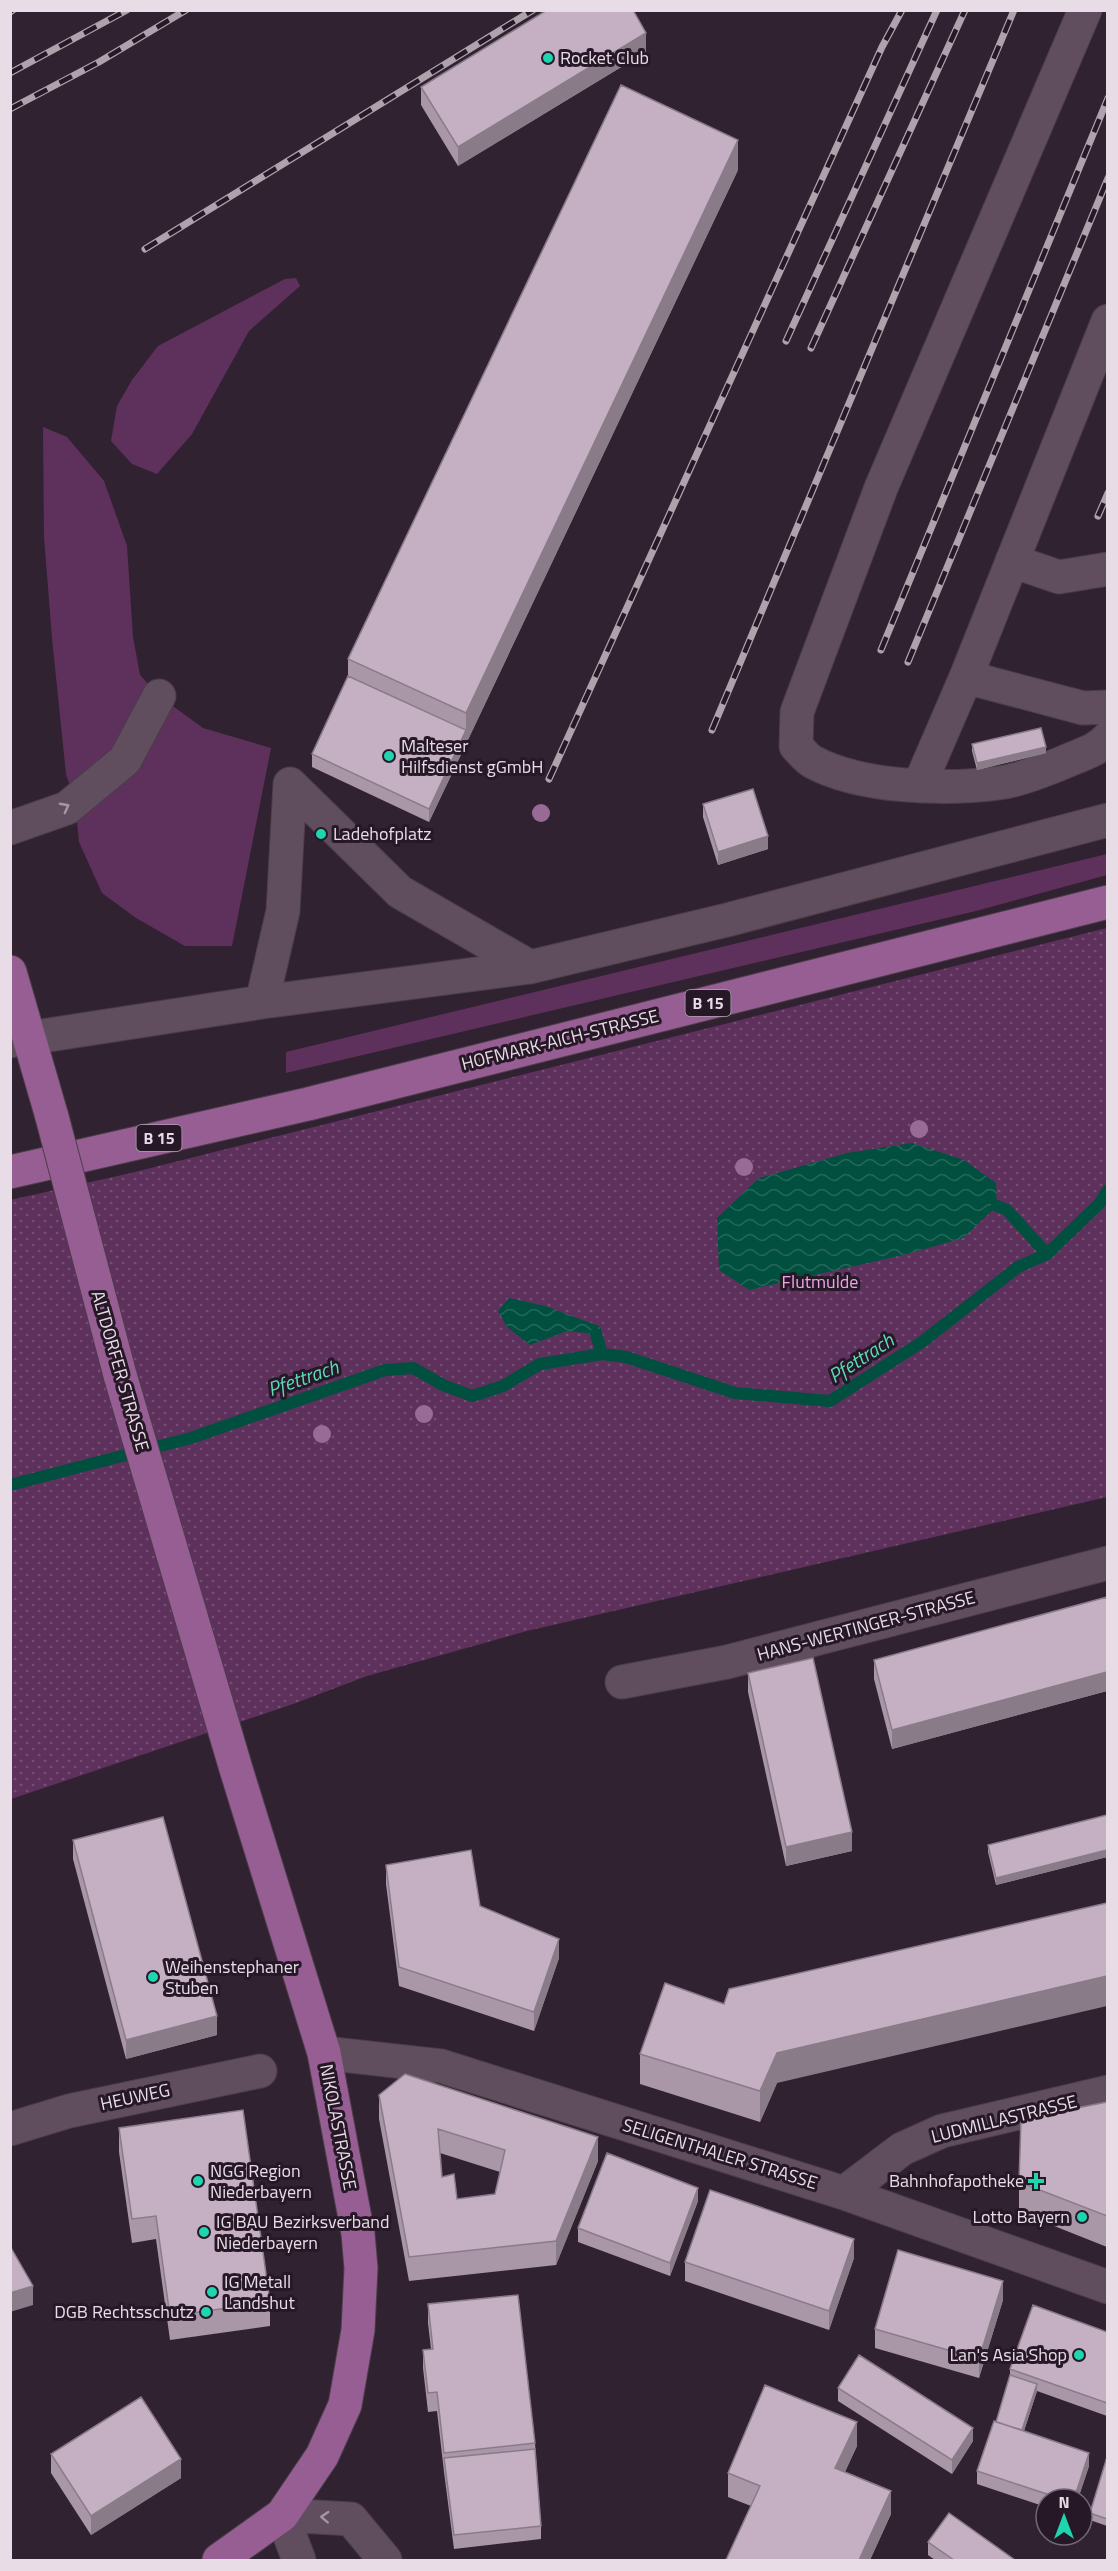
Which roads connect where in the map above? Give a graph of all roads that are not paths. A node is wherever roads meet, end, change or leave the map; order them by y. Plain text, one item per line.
1 (1085, 10) edge
2 (1107, 321) edge
3 (1012, 561) junction
4 (1107, 569) edge
5 (966, 677) junction
6 (159, 696) dead end
7 (1107, 707) edge
8 (1107, 738) edge
9 (919, 786) junction
10 (1107, 820) edge
11 (10, 828) edge
12 (1107, 902) edge
13 (530, 967) junction
14 (10, 972) edge
15 (262, 1002) junction
16 (20, 1040) edge
17 (10, 1172) edge
18 (1107, 1563) edge
19 (622, 1682) dead end
20 (236, 1769) joint
21 (324, 2053) junction
22 (260, 2071) dead end
23 (1107, 2092) edge
24 (10, 2129) edge
25 (844, 2193) junction
26 (1107, 2287) edge
27 (282, 2515) junction
28 (219, 2560) edge
29 (299, 2560) edge
30 (385, 2560) edge

1 - 9 street
2 - 3 street
3 - 4 street
3 - 5 street
5 - 7 street
5 - 9 street
11 -> 6 street
8 - 9 street
10 - 13 street
12 - 17 main road, HOFMARK-AICH-STRASSE / B 15
13 - 15 street
13 - 15 street
14 - 16 main road, ALTDORFER STRASSE
15 - 16 street
16 - 20 main road, ALTDORFER STRASSE, bridge
18 - 19 street, HANS-WERTINGER-STRASSE
20 - 21 main road, NIKOLASTRASSE
21 - 25 street, SELIGENTHALER STRASSE
21 - 27 main road, NIKOLASTRASSE
22 - 24 street, HEUWEG
23 - 25 street, LUDMILLASTRASSE
25 - 26 street, SELIGENTHALER STRASSE
27 - 28 main road
27 - 29 street
30 -> 27 street

